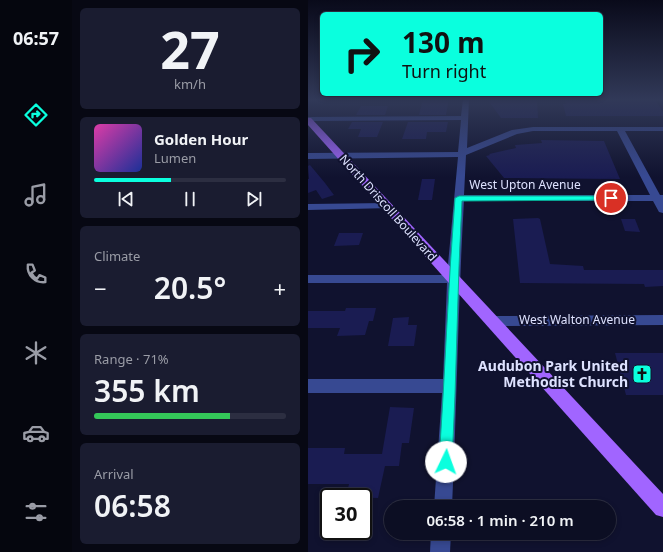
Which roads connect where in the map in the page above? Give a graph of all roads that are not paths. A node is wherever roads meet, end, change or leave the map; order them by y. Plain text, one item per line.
1 (312, 125) edge
2 (463, 125) edge
3 (620, 128) junction
4 (663, 129) edge
5 (461, 154) junction
6 (341, 155) junction
7 (308, 156) edge
8 (459, 198) junction
9 (660, 198) edge
10 (388, 206) junction
11 (308, 207) edge
12 (663, 210) edge
13 (308, 279) edge
14 (453, 279) junction
15 (663, 320) edge
16 (492, 321) junction
17 (308, 386) edge
18 (450, 386) junction
19 (443, 500) edge
20 (663, 508) edge
21 (441, 540) edge
22 (440, 552) edge

1 - 6 main road, North Driscoll Boulevard
2 - 5 street
3 - 4 street
3 - 5 street
3 - 9 street
5 - 6 street
5 - 8 street
6 - 7 street
6 - 10 main road, North Driscoll Boulevard
8 - 9 street, West Upton Avenue
8 - 14 street
9 - 12 street
10 - 11 street
10 - 14 main road, North Driscoll Boulevard
13 - 14 street
14 - 16 main road, North Driscoll Boulevard
14 - 18 street
15 - 16 street, West Walton Avenue
16 - 20 main road, North Driscoll Boulevard
17 - 18 street
18 - 19 street
21 - 22 street

